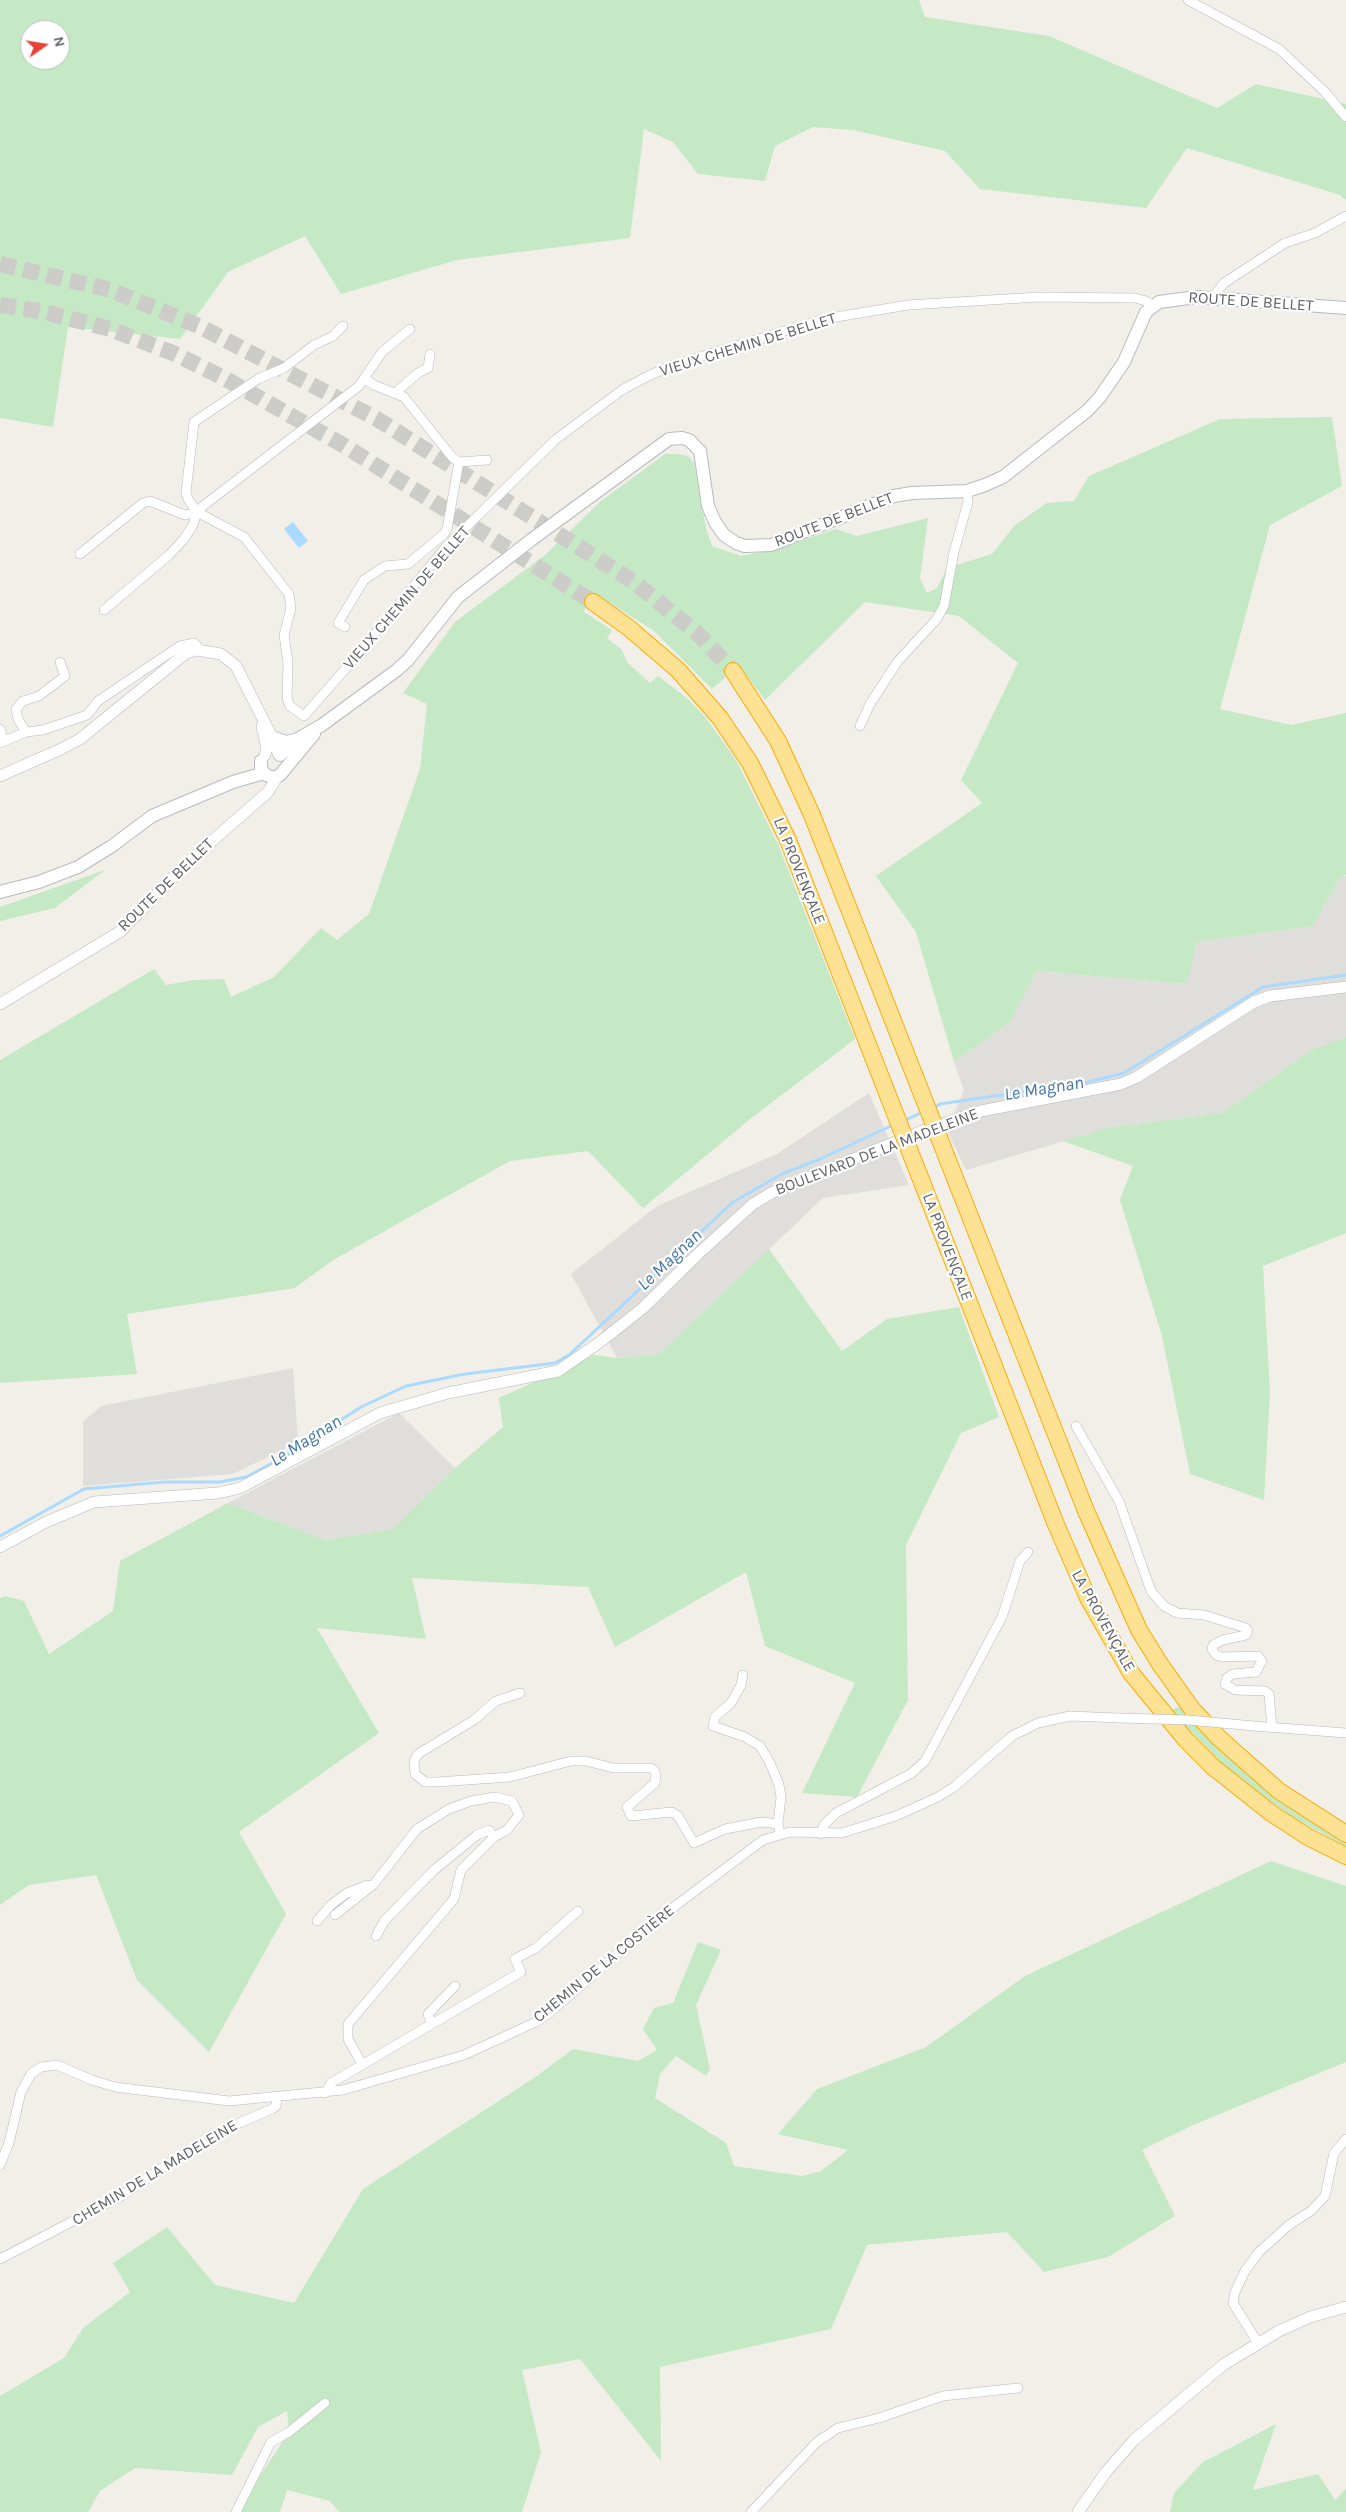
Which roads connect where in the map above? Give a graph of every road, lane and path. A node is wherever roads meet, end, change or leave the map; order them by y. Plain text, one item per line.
1 (1188, 0) edge
2 (1346, 117) edge
3 (1346, 216) edge
4 (1212, 298) junction
5 (1152, 306) junction
6 (1346, 308) edge
7 (343, 326) dead end
8 (410, 329) dead end
9 (430, 354) dead end
10 (364, 378) junction
11 (395, 393) junction
12 (487, 460) dead end
13 (458, 462) junction
14 (967, 491) junction
15 (197, 512) junction
16 (80, 554) dead end
17 (593, 602) tunnel mouth
18 (104, 610) dead end
19 (345, 627) dead end
20 (201, 650) junction
21 (60, 662) dead end
22 (733, 671) tunnel mouth
23 (258, 712) junction
24 (304, 716) junction
25 (322, 725) junction
26 (860, 726) dead end
27 (0, 729) edge
28 (26, 732) junction
29 (272, 737) junction
30 (301, 737) junction
31 (2, 742) edge
32 (272, 765) junction
33 (0, 776) edge
34 (0, 892) edge
35 (1346, 987) edge
36 (0, 1004) edge
37 (1076, 1426) dead end
38 (0, 1547) edge
39 (1028, 1552) dead end
40 (743, 1675) dead end
41 (520, 1693) dead end
42 (1268, 1728) junction
43 (1346, 1733) edge
44 (778, 1824) junction
45 (780, 1834) junction
46 (821, 1834) junction
47 (1346, 1834) edge
48 (494, 1837) junction
49 (1346, 1856) edge
50 (374, 1884) junction
51 (578, 1911) dead end
52 (335, 1915) dead end
53 (317, 1921) dead end
54 (376, 1936) dead end
55 (455, 1986) dead end
56 (431, 2023) junction
57 (362, 2064) junction
58 (325, 2093) junction
59 (277, 2097) junction
60 (1346, 2139) edge
61 (0, 2165) edge
62 (0, 2259) edge
63 (1346, 2307) edge
64 (1258, 2343) junction
65 (1018, 2388) dead end
66 (325, 2404) dead end
67 (236, 2512) edge
68 (750, 2512) edge
69 (1078, 2512) edge

1 - 2 street
3 - 4 street
4 - 5 main road, ROUTE DE BELLET
4 - 6 main road, ROUTE DE BELLET
5 - 14 main road, ROUTE DE BELLET
5 - 24 street, VIEUX CHEMIN DE BELLET
7 - 15 street
8 - 10 street
9 - 11 street
10 - 11 street
10 - 15 street
11 - 13 street
12 - 13 street
13 - 19 street
14 - 25 main road, ROUTE DE BELLET
14 - 26 street
15 - 16 street
15 - 18 street
15 - 24 street
17 - 49 highway, LA PROVENÇALE, bridge
20 - 23 street
20 - 28 street
20 - 33 street
21 - 28 street
22 - 47 highway, LA PROVENÇALE, bridge
23 - 29 street
23 - 32 street
24 - 30 street
25 - 30 main road
25 - 32 main road
27 - 31 street
28 - 31 street
29 - 30 main road
29 - 32 street
30 - 32 main road
32 - 34 main road
32 - 36 street, ROUTE DE BELLET
35 - 38 street, BOULEVARD DE LA MADELEINE
37 - 42 street
39 - 46 street
40 - 44 street
41 - 44 street
42 - 43 street
42 - 46 street, CHEMIN DE LA COSTIÈRE, bridge
44 - 45 street
45 - 46 street, CHEMIN DE LA COSTIÈRE
45 - 58 street, CHEMIN DE LA COSTIÈRE
48 - 50 street
48 - 54 street
48 - 57 street
50 - 52 street
50 - 53 street
51 - 56 street
55 - 56 street
56 - 57 street
57 - 58 street
58 - 59 street, CHEMIN DE LA COSTIÈRE
59 - 61 street, CHEMIN DE LA COSTIÈRE
59 - 62 street, CHEMIN DE LA MADELEINE
60 - 64 street
63 - 64 street
64 - 69 street
65 - 68 street
66 - 67 street

